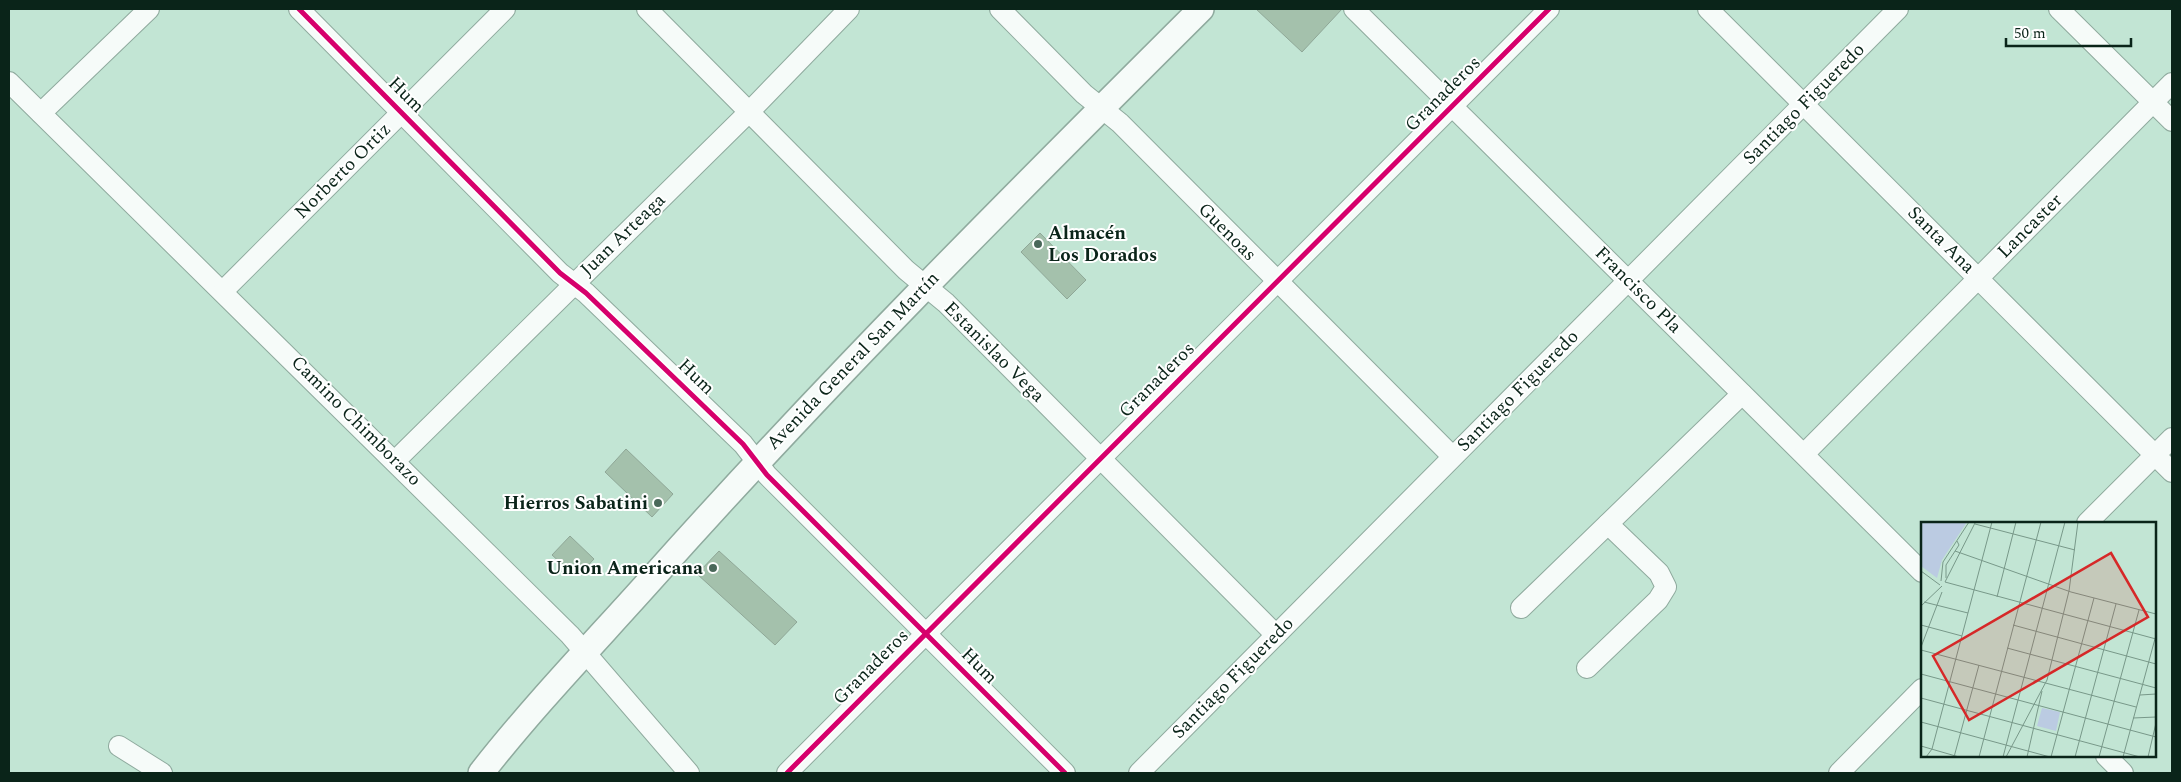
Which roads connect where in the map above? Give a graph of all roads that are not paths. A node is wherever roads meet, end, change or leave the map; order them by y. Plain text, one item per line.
1 (149, 9) edge
2 (300, 9) edge
3 (505, 9) edge
4 (648, 9) edge
5 (849, 9) edge
6 (1000, 9) edge
7 (1201, 9) edge
8 (1354, 9) edge
9 (1549, 9) edge
10 (1708, 9) edge
11 (1898, 9) edge
12 (2059, 9) edge
13 (9, 82) edge
14 (2172, 83) edge
15 (2153, 102) junction
16 (1804, 104) junction
17 (1453, 106) junction
18 (1101, 108) junction
19 (750, 111) junction
20 (403, 112) junction
21 (41, 113) junction
22 (2172, 121) edge
23 (1979, 278) junction
24 (1628, 280) junction
25 (1276, 282) junction
26 (574, 283) junction
27 (925, 286) junction
28 (223, 291) junction
29 (1742, 394) junction
30 (2172, 438) edge
31 (1804, 454) junction
32 (2155, 455) junction
33 (1452, 456) junction
34 (1100, 459) junction
35 (396, 460) junction
36 (756, 461) junction
37 (2172, 472) edge
38 (2088, 522) edge
39 (1608, 524) junction
40 (1921, 571) edge
41 (1521, 608) dead end
42 (925, 634) junction
43 (1276, 635) junction
44 (585, 652) junction
45 (1587, 668) dead end
46 (1921, 690) edge
47 (119, 746) dead end
48 (2107, 757) edge
49 (162, 773) edge
50 (481, 773) edge
51 (690, 773) edge
52 (787, 773) edge
53 (1065, 773) edge
54 (1139, 773) edge
55 (1839, 773) edge
56 (2123, 773) edge

1 - 21 street
2 - 20 street, Hum
3 - 20 street, Norberto Ortiz
4 - 19 street, Estanislao Vega
5 - 19 street, Juan Arteaga
6 - 18 street, Guenoas
7 - 18 main road, Avenida General San Martín
8 - 17 street, Francisco Pla
9 - 17 street, Granaderos
10 - 16 street, Santa Ana
11 - 16 street, Santiago Figueredo
12 - 15 street
13 - 21 street, Camino Chimborazo
14 - 15 street, Lancaster
15 - 22 street
15 - 23 street, Lancaster
16 - 23 street, Santa Ana
16 - 24 street, Santiago Figueredo
17 - 24 street, Francisco Pla
17 - 25 street, Granaderos
18 - 25 street, Guenoas
18 - 27 main road, Avenida General San Martín
19 - 26 street, Juan Arteaga
19 - 27 street, Estanislao Vega
20 - 26 street, Hum
20 - 28 street, Norberto Ortiz
21 - 28 street, Camino Chimborazo
23 - 31 street, Lancaster
23 - 32 street, Santa Ana
24 - 29 street, Francisco Pla
24 - 33 street, Santiago Figueredo
25 - 33 street, Guenoas
25 - 34 street, Granaderos
26 - 35 street, Juan Arteaga
26 - 36 street, Hum
27 - 34 street, Estanislao Vega
27 - 36 main road, Avenida General San Martín
28 - 35 street, Camino Chimborazo
29 - 31 street, Francisco Pla
29 - 39 street
30 - 32 street
31 - 40 street, Francisco Pla
32 - 37 street, Santa Ana
32 - 38 street
33 - 43 street, Santiago Figueredo
34 - 42 street, Granaderos
34 - 43 street, Estanislao Vega
35 - 44 street, Camino Chimborazo
36 - 42 street, Hum
36 - 44 main road, Avenida General San Martín
39 - 41 street
39 - 45 street
42 - 52 street, Granaderos
42 - 53 street, Hum
43 - 54 street, Santiago Figueredo
44 - 50 main road, Avenida General San Martín
44 - 51 street, Camino Chimborazo
46 - 55 street
47 - 49 street
48 - 56 street

